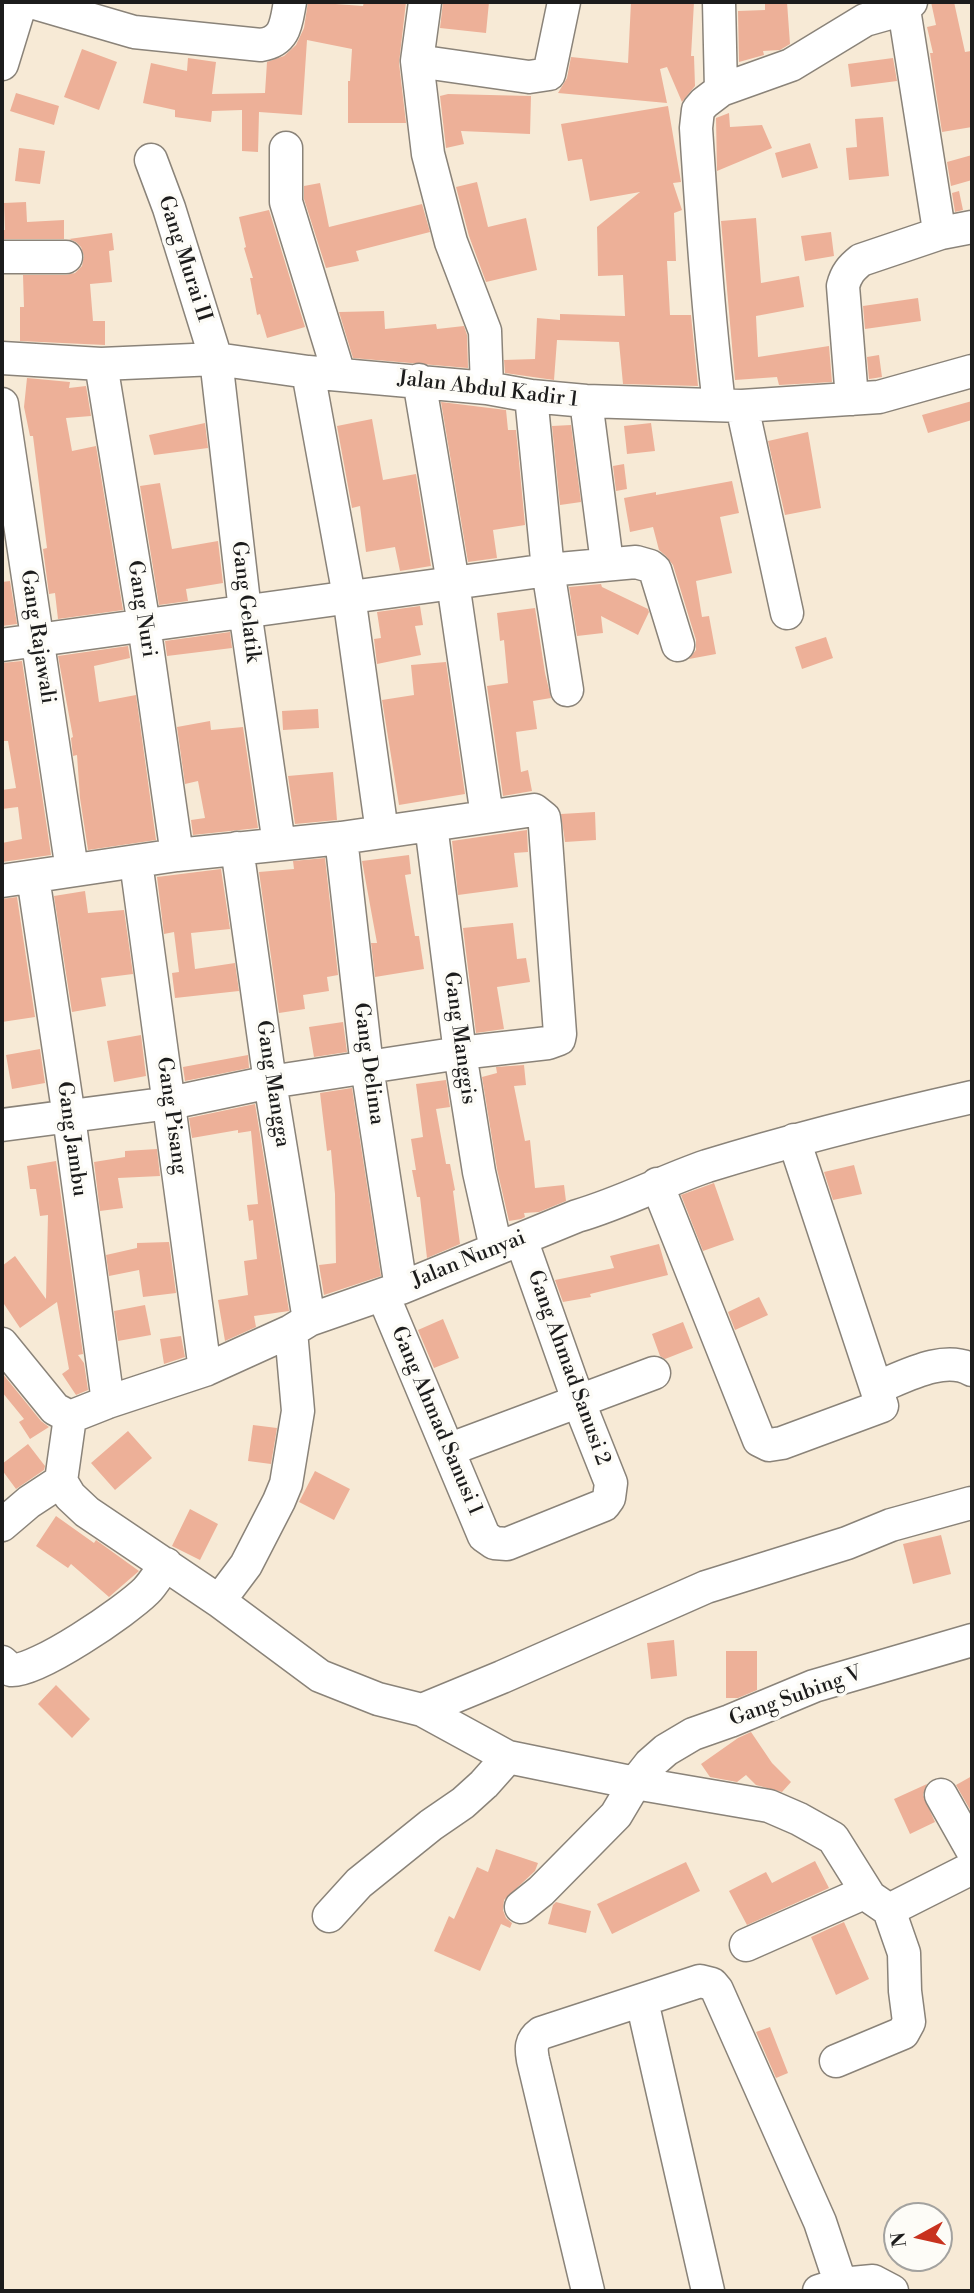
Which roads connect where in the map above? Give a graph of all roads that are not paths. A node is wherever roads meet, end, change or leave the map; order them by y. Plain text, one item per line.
1 (21, 2) edge
2 (31, 2) edge
3 (289, 2) edge
4 (425, 2) edge
5 (564, 2) edge
6 (719, 2) edge
7 (907, 5) edge
8 (864, 11) edge
9 (417, 61) junction
10 (2, 64) edge
11 (721, 90) junction
12 (286, 148) dead end
13 (151, 160) dead end
14 (972, 227) edge
15 (941, 233) junction
16 (2, 257) edge
17 (66, 257) dead end
18 (2, 358) edge
19 (216, 359) junction
20 (101, 364) junction
21 (972, 371) edge
22 (308, 372) junction
23 (339, 374) junction
24 (419, 380) junction
25 (487, 388) junction
26 (531, 396) junction
27 (852, 399) junction
28 (586, 401) junction
29 (2, 404) edge
30 (731, 405) junction
31 (607, 563) junction
32 (548, 570) junction
33 (453, 583) junction
34 (349, 596) junction
35 (245, 611) junction
36 (788, 613) dead end
37 (144, 625) junction
38 (37, 641) junction
39 (2, 645) edge
40 (678, 645) dead end
41 (567, 690) dead end
42 (487, 816) junction
43 (431, 825) junction
44 (382, 832) junction
45 (341, 838) junction
46 (279, 844) junction
47 (237, 848) junction
48 (177, 855) junction
49 (136, 862) junction
50 (72, 870) junction
51 (33, 877) junction
52 (2, 881) edge
53 (460, 1053) junction
54 (367, 1067) junction
55 (270, 1082) junction
56 (972, 1097) edge
57 (170, 1103) junction
58 (69, 1117) junction
59 (2, 1125) edge
60 (794, 1140) junction
61 (657, 1184) junction
62 (508, 1244) junction
63 (392, 1292) junction
64 (300, 1326) junction
65 (2, 1344) edge
66 (205, 1370) junction
67 (972, 1370) edge
68 (654, 1373) dead end
69 (876, 1388) junction
70 (578, 1400) junction
71 (107, 1402) junction
72 (70, 1416) junction
73 (448, 1450) junction
74 (61, 1481) junction
75 (971, 1503) edge
76 (2, 1525) edge
77 (494, 1543) joint
78 (166, 1564) junction
79 (219, 1601) junction
80 (972, 1640) edge
81 (5, 1671) edge
82 (422, 1710) junction
83 (508, 1757) junction
84 (635, 1783) junction
85 (940, 1795) dead end
86 (972, 1850) edge
87 (972, 1868) edge
88 (877, 1901) junction
89 (521, 1907) dead end
90 (329, 1916) dead end
91 (746, 1945) dead end
92 (642, 2001) junction
93 (836, 2061) dead end
94 (834, 2289) edge
95 (588, 2291) edge
96 (708, 2291) edge
97 (892, 2291) edge

1 - 10 street
2 - 3 street
4 - 9 street
5 - 9 street
6 - 11 street
7 - 8 street
7 - 15 street
8 - 11 street
9 - 25 street
11 - 30 street
12 - 23 street
13 - 19 street, Gang Murai II
14 - 15 street
15 - 27 street
16 - 17 street
18 - 20 street, Jalan Abdul Kadir 1
19 - 20 street, Jalan Abdul Kadir 1
19 - 22 street, Jalan Abdul Kadir 1
19 - 35 street, Gang Gelatik
20 - 37 street, Gang Nuri
21 - 27 street, Jalan Abdul Kadir 1
22 - 23 street, Jalan Abdul Kadir 1
22 - 34 street
23 - 24 street, Jalan Abdul Kadir 1
24 - 25 street, Jalan Abdul Kadir 1
24 - 33 street
25 - 26 street, Jalan Abdul Kadir 1
26 - 28 street, Jalan Abdul Kadir 1
26 - 32 street
27 - 30 street, Jalan Abdul Kadir 1
28 - 30 street, Jalan Abdul Kadir 1
28 - 31 street
29 - 38 street, Gang Rajawali
30 - 36 street
31 - 32 street
31 - 40 street
32 - 33 street
32 - 41 street
33 - 34 street
33 - 42 street
34 - 35 street
34 - 44 street
35 - 37 street
35 - 46 street, Gang Gelatik
37 - 38 street
37 - 48 street, Gang Nuri
38 - 39 street
38 - 50 street, Gang Rajawali
42 - 43 street
42 - 53 street
43 - 44 street
43 - 53 street, Gang Manggis
44 - 45 street
45 - 46 street
45 - 54 street, Gang Delima
46 - 47 street
47 - 48 street
47 - 55 street, Gang Mangga
48 - 49 street
49 - 50 street
49 - 57 street, Gang Pisang
50 - 51 street
51 - 52 street
51 - 58 street, Gang Jambu
53 - 54 street
53 - 62 street, Gang Manggis
54 - 55 street
54 - 63 street, Gang Delima
55 - 57 street
55 - 64 street, Gang Mangga
56 - 60 street, Jalan Nunyai
57 - 58 street
57 - 66 street, Gang Pisang
58 - 59 street
58 - 71 street, Gang Jambu
60 - 61 street, Jalan Nunyai
60 - 69 street
61 - 62 street, Jalan Nunyai
61 - 69 street
62 - 63 street, Jalan Nunyai
62 - 70 street, Gang Ahmad Sanusi 2
63 - 64 street, Jalan Nunyai
63 - 73 street, Gang Ahmad Sanusi 1
64 - 66 street, Jalan Nunyai
64 - 79 street, Gang Mangga
65 - 72 street
66 - 71 street, Jalan Nunyai
67 - 69 street
68 - 70 street
70 - 73 street
70 - 77 street, Gang Ahmad Sanusi 2
71 - 72 street, Jalan Nunyai
72 - 74 street
73 - 77 street, Gang Ahmad Sanusi 1
74 - 76 street
74 - 78 street
75 - 82 street
78 - 79 street
78 - 81 street
79 - 82 street
80 - 84 street, Gang Subing V
82 - 83 street
83 - 84 street
83 - 90 street
84 - 88 street
84 - 89 street, Gang Subing V
85 - 86 street
87 - 88 street
88 - 91 street
88 - 93 street
92 - 94 street
92 - 95 street
92 - 96 street
94 - 97 street

